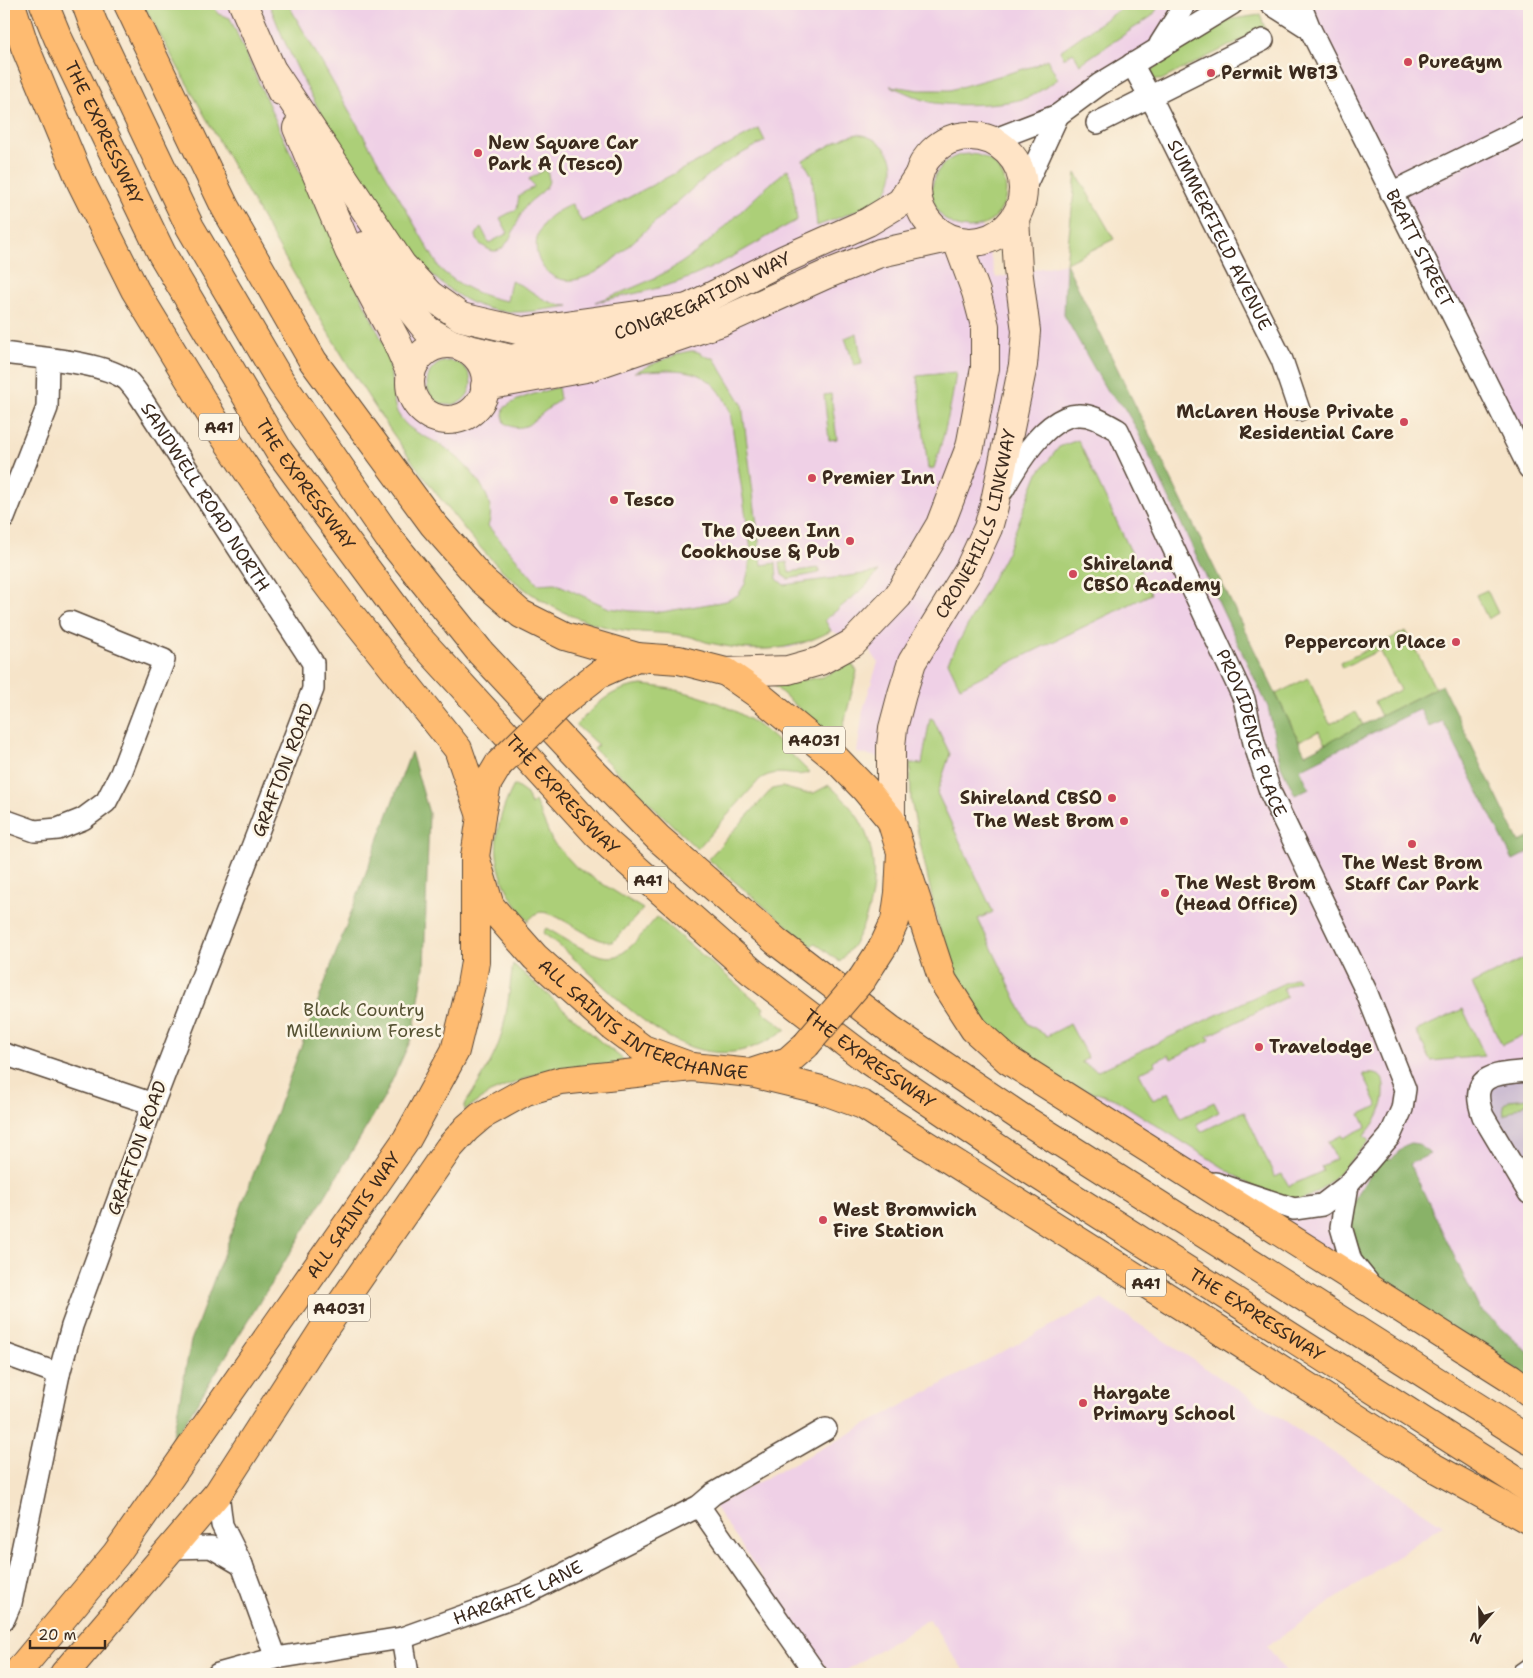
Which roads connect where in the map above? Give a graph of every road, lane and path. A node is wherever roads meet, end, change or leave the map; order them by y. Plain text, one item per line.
1 (11, 4) edge
2 (44, 4) edge
3 (86, 4) edge
4 (128, 4) edge
5 (243, 4) edge
6 (1184, 4) edge
7 (1232, 4) edge
8 (1271, 4) edge
9 (1300, 4) edge
10 (1310, 29) junction
11 (1263, 40) dead end
12 (1157, 49) junction
13 (1132, 64) junction
14 (274, 73) junction
15 (1150, 96) junction
16 (1058, 115) junction
17 (1096, 124) dead end
18 (1529, 126) edge
19 (993, 140) junction
20 (315, 172) junction
21 (918, 176) junction
22 (1023, 191) junction
23 (1391, 193) junction
24 (1015, 218) junction
25 (952, 239) junction
26 (688, 308) junction
27 (458, 346) junction
28 (4, 354) edge
29 (48, 359) junction
30 (411, 374) junction
31 (485, 386) junction
32 (1299, 410) dead end
33 (1521, 429) edge
34 (1529, 468) edge
35 (994, 506) junction
36 (5, 511) edge
37 (70, 622) dead end
38 (637, 658) junction
39 (726, 672) junction
40 (313, 689) joint
41 (481, 816) junction
42 (4, 820) edge
43 (892, 820) junction
44 (901, 852) junction
45 (475, 857) junction
46 (4, 1054) edge
47 (692, 1068) junction
48 (1529, 1071) edge
49 (751, 1073) junction
50 (153, 1104) junction
51 (1189, 1174) junction
52 (1348, 1185) junction
53 (1529, 1193) edge
54 (1377, 1292) junction
55 (4, 1354) edge
56 (59, 1374) junction
57 (1529, 1392) edge
58 (826, 1430) dead end
59 (1529, 1440) edge
60 (1529, 1489) edge
61 (218, 1493) junction
62 (699, 1506) junction
63 (1529, 1520) edge
64 (172, 1548) junction
65 (242, 1565) junction
66 (4, 1619) edge
67 (402, 1638) junction
68 (276, 1658) junction
69 (1529, 1669) edge
70 (16, 1674) edge
71 (64, 1674) edge
72 (218, 1674) edge
73 (408, 1674) edge
74 (816, 1674) edge
75 (1522, 1674) edge

1 - 41 highway, A41
2 - 60 highway, THE EXPRESSWAY / A41
3 - 59 highway, THE EXPRESSWAY / A41
4 - 38 highway
5 - 14 street, CONGREGATION WAY
6 - 12 street, CRONEHILLS LINKWAY
7 - 12 street, CRONEHILLS LINKWAY
8 - 10 street
9 - 10 street, BRATT STREET
10 - 23 street, BRATT STREET
11 - 15 street
12 - 13 street, CRONEHILLS LINKWAY
13 - 15 street, SUMMERFIELD AVENUE
13 - 16 street, CRONEHILLS LINKWAY
14 - 20 street, CONGREGATION WAY
14 - 26 street
15 - 17 street
15 - 32 street, SUMMERFIELD AVENUE
16 - 19 street, CRONEHILLS LINKWAY
16 - 22 street, CRONEHILLS LINKWAY
18 - 23 street
19 - 21 street, CRONEHILLS LINKWAY
19 - 22 street, CRONEHILLS LINKWAY
20 - 27 street, CONGREGATION WAY
20 - 30 street, CONGREGATION WAY
21 - 25 street, CRONEHILLS LINKWAY
21 - 26 street, CONGREGATION WAY
22 - 24 street, CRONEHILLS LINKWAY
23 - 33 street, BRATT STREET
24 - 25 street
24 - 35 street, CRONEHILLS LINKWAY
25 - 31 street, CONGREGATION WAY
25 - 39 street, CRONEHILLS LINKWAY
26 - 27 street, CONGREGATION WAY
27 - 30 street, CONGREGATION WAY
27 - 31 street, CONGREGATION WAY
28 - 29 street, SANDWELL ROAD NORTH
29 - 36 street
29 - 40 street, SANDWELL ROAD NORTH
30 - 31 street, CONGREGATION WAY
33 - 34 street, BRATT STREET
35 - 43 street, CRONEHILLS LINKWAY
35 - 52 street, PROVIDENCE PLACE
37 - 42 street
38 - 39 highway, ALL SAINTS INTERCHANGE / A4031
38 - 41 highway, ALL SAINTS INTERCHANGE / A4031, bridge
39 - 43 highway, ALL SAINTS INTERCHANGE / A4031
40 - 50 street, GRAFTON ROAD
41 - 45 highway, ALL SAINTS INTERCHANGE / A4031
43 - 44 highway, ALL SAINTS INTERCHANGE / A4031
44 - 49 highway, ALL SAINTS INTERCHANGE / A4031, bridge
44 - 51 highway
45 - 47 highway, ALL SAINTS INTERCHANGE / A4031
45 - 70 highway, ALL SAINTS WAY / A4031
46 - 50 street
47 - 49 highway, ALL SAINTS INTERCHANGE / A4031
47 - 61 highway, A4031
48 - 53 street
49 - 63 highway, A41
50 - 56 street, GRAFTON ROAD
51 - 52 street, PROVIDENCE PLACE
51 - 54 highway
52 - 54 street
54 - 57 highway
55 - 56 street
56 - 66 street, GRAFTON ROAD
58 - 62 street, HARGATE LANE
61 - 64 highway, A4031
61 - 65 street
62 - 67 street, HARGATE LANE
62 - 74 street
64 - 65 street
64 - 71 highway, A4031
65 - 68 street
67 - 68 street, HARGATE LANE
67 - 73 street
68 - 72 street, HARGATE LANE
69 - 75 street

